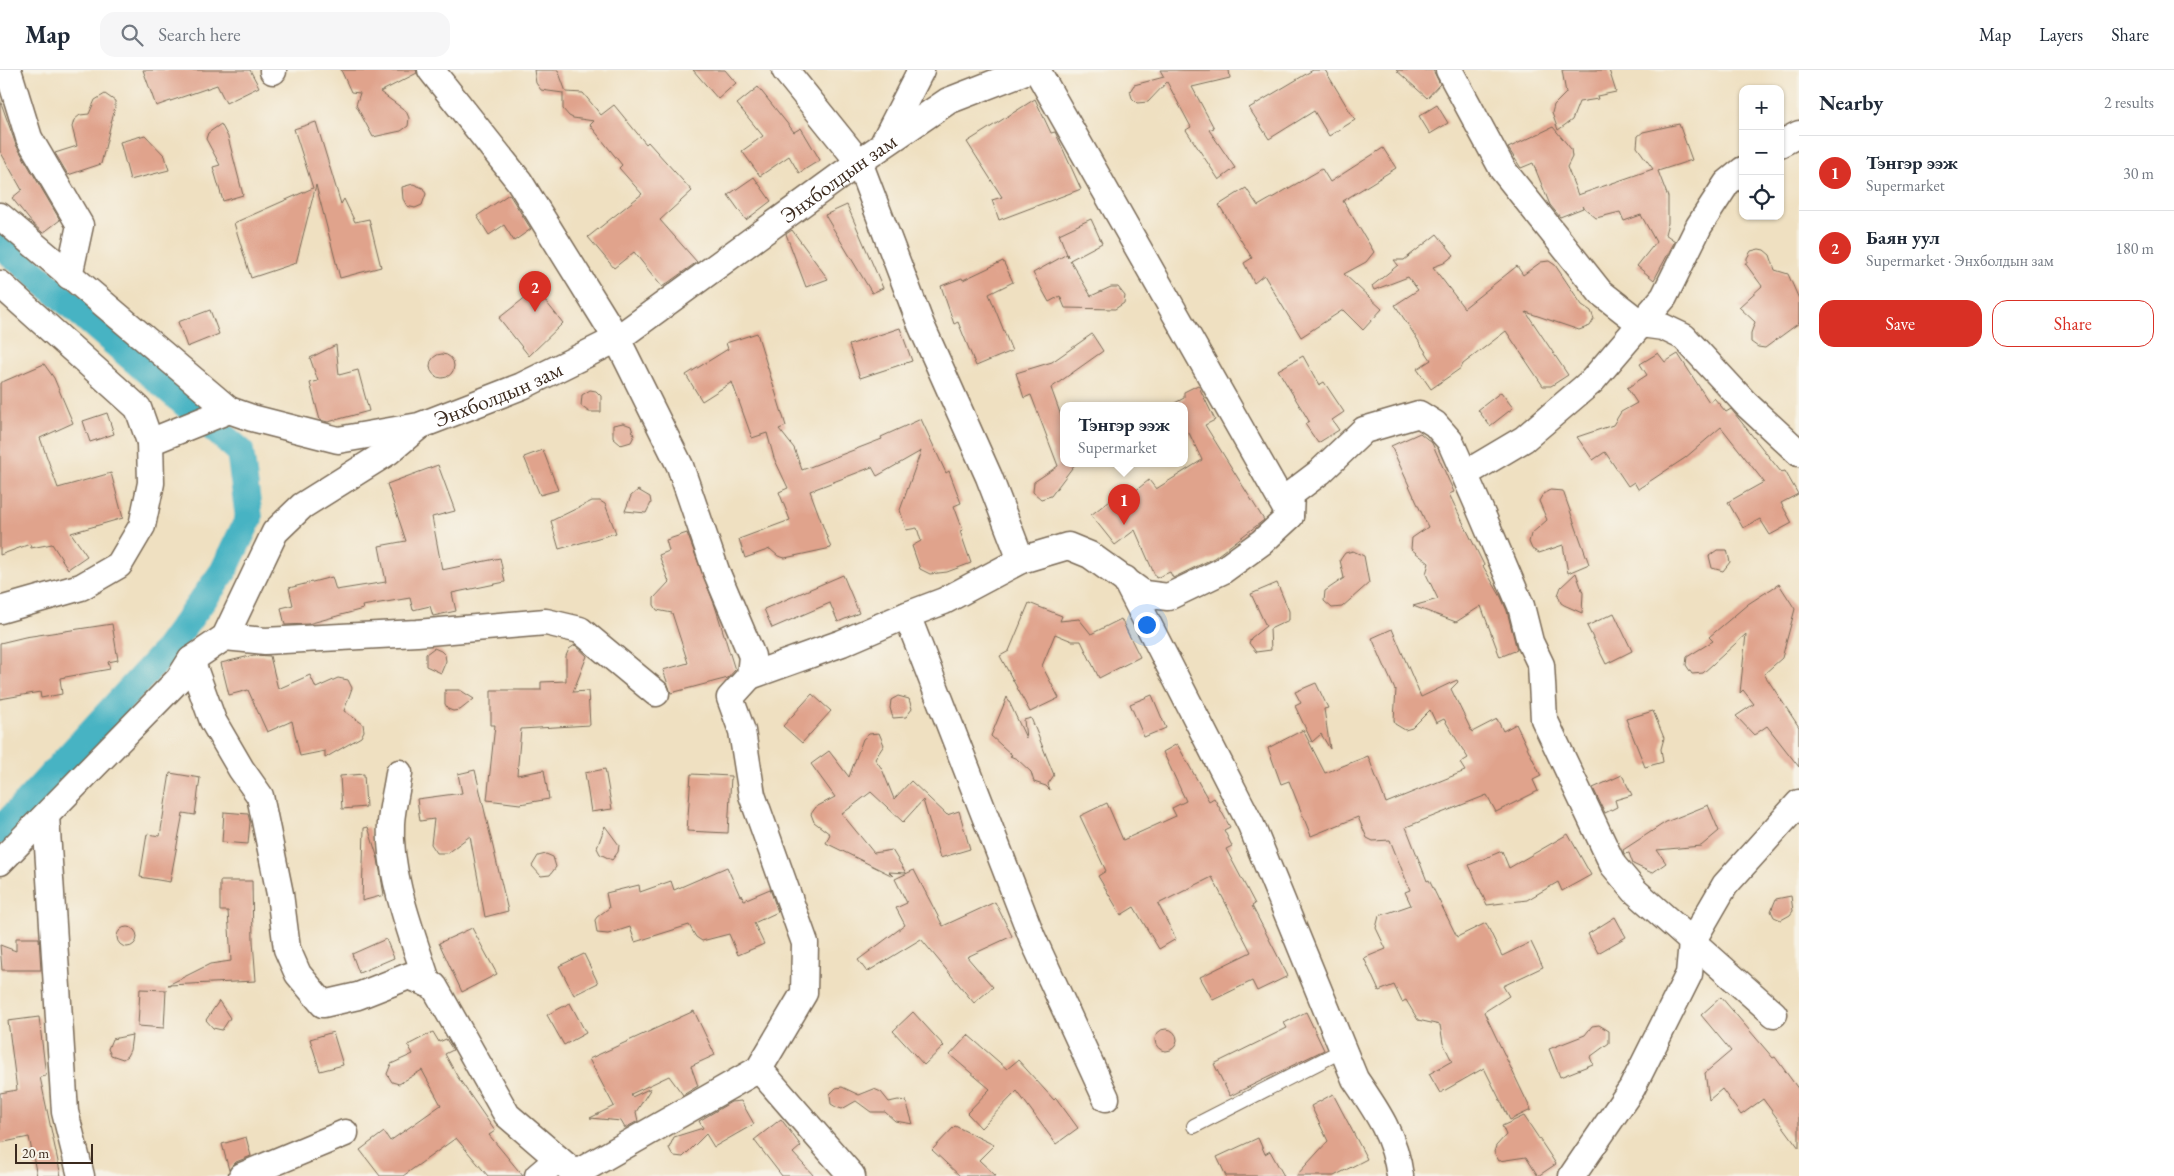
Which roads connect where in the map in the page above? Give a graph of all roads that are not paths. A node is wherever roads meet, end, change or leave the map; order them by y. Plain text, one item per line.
1 (8, 70) edge
2 (431, 70) edge
3 (785, 70) edge
4 (921, 70) edge
5 (1028, 70) edge
6 (1037, 70) edge
7 (1449, 70) edge
8 (1799, 134) edge
9 (1784, 142) edge
10 (881, 146) junction
11 (859, 162) junction
12 (1739, 173) edge
13 (0, 216) edge
14 (69, 276) junction
15 (0, 284) edge
16 (1641, 324) junction
17 (617, 339) junction
18 (229, 410) junction
19 (419, 426) junction
20 (150, 442) junction
21 (1799, 453) edge
22 (1465, 474) junction
23 (1290, 516) junction
24 (1021, 560) junction
25 (1124, 578) junction
26 (0, 610) edge
27 (907, 615) junction
28 (225, 637) junction
29 (191, 660) junction
30 (750, 676) junction
31 (656, 693) dead end
32 (399, 773) dead end
33 (1799, 803) edge
34 (46, 816) junction
35 (0, 862) edge
36 (1692, 942) junction
37 (428, 984) junction
38 (1774, 1014) dead end
39 (1343, 1050) junction
40 (759, 1069) junction
41 (1106, 1098) dead end
42 (1194, 1126) dead end
43 (345, 1134) dead end
44 (570, 1170) edge
45 (81, 1176) edge
46 (242, 1176) edge
47 (538, 1176) edge
48 (852, 1176) edge
49 (1400, 1176) edge
50 (1572, 1176) edge

1 - 14 street
2 - 17 street
3 - 11 street
4 - 10 street
5 - 10 street, Энхболдын зам
6 - 23 street
7 - 16 street
8 - 9 street
10 - 11 street, Энхболдын зам
11 - 17 street, Энхболдын зам
11 - 24 street
12 - 16 street
13 - 14 street
14 - 18 street
15 - 20 street
16 - 21 street
16 - 22 street
17 - 19 street, Энхболдын зам
17 - 30 street
18 - 19 street, Энхболдын зам
18 - 20 street
19 - 28 street
20 - 26 street
22 - 23 street
22 - 36 street
23 - 25 street
24 - 25 street
24 - 27 street
25 - 39 street
27 - 30 street
27 - 41 street
28 - 29 street
28 - 31 street
29 - 34 street
29 - 37 street
30 - 40 street
32 - 37 street
33 - 36 street
34 - 35 street
34 - 45 street
36 - 38 street
36 - 50 street
37 - 44 street
39 - 42 lane
39 - 49 street
40 - 44 street
40 - 48 street
43 - 46 street
44 - 47 street

